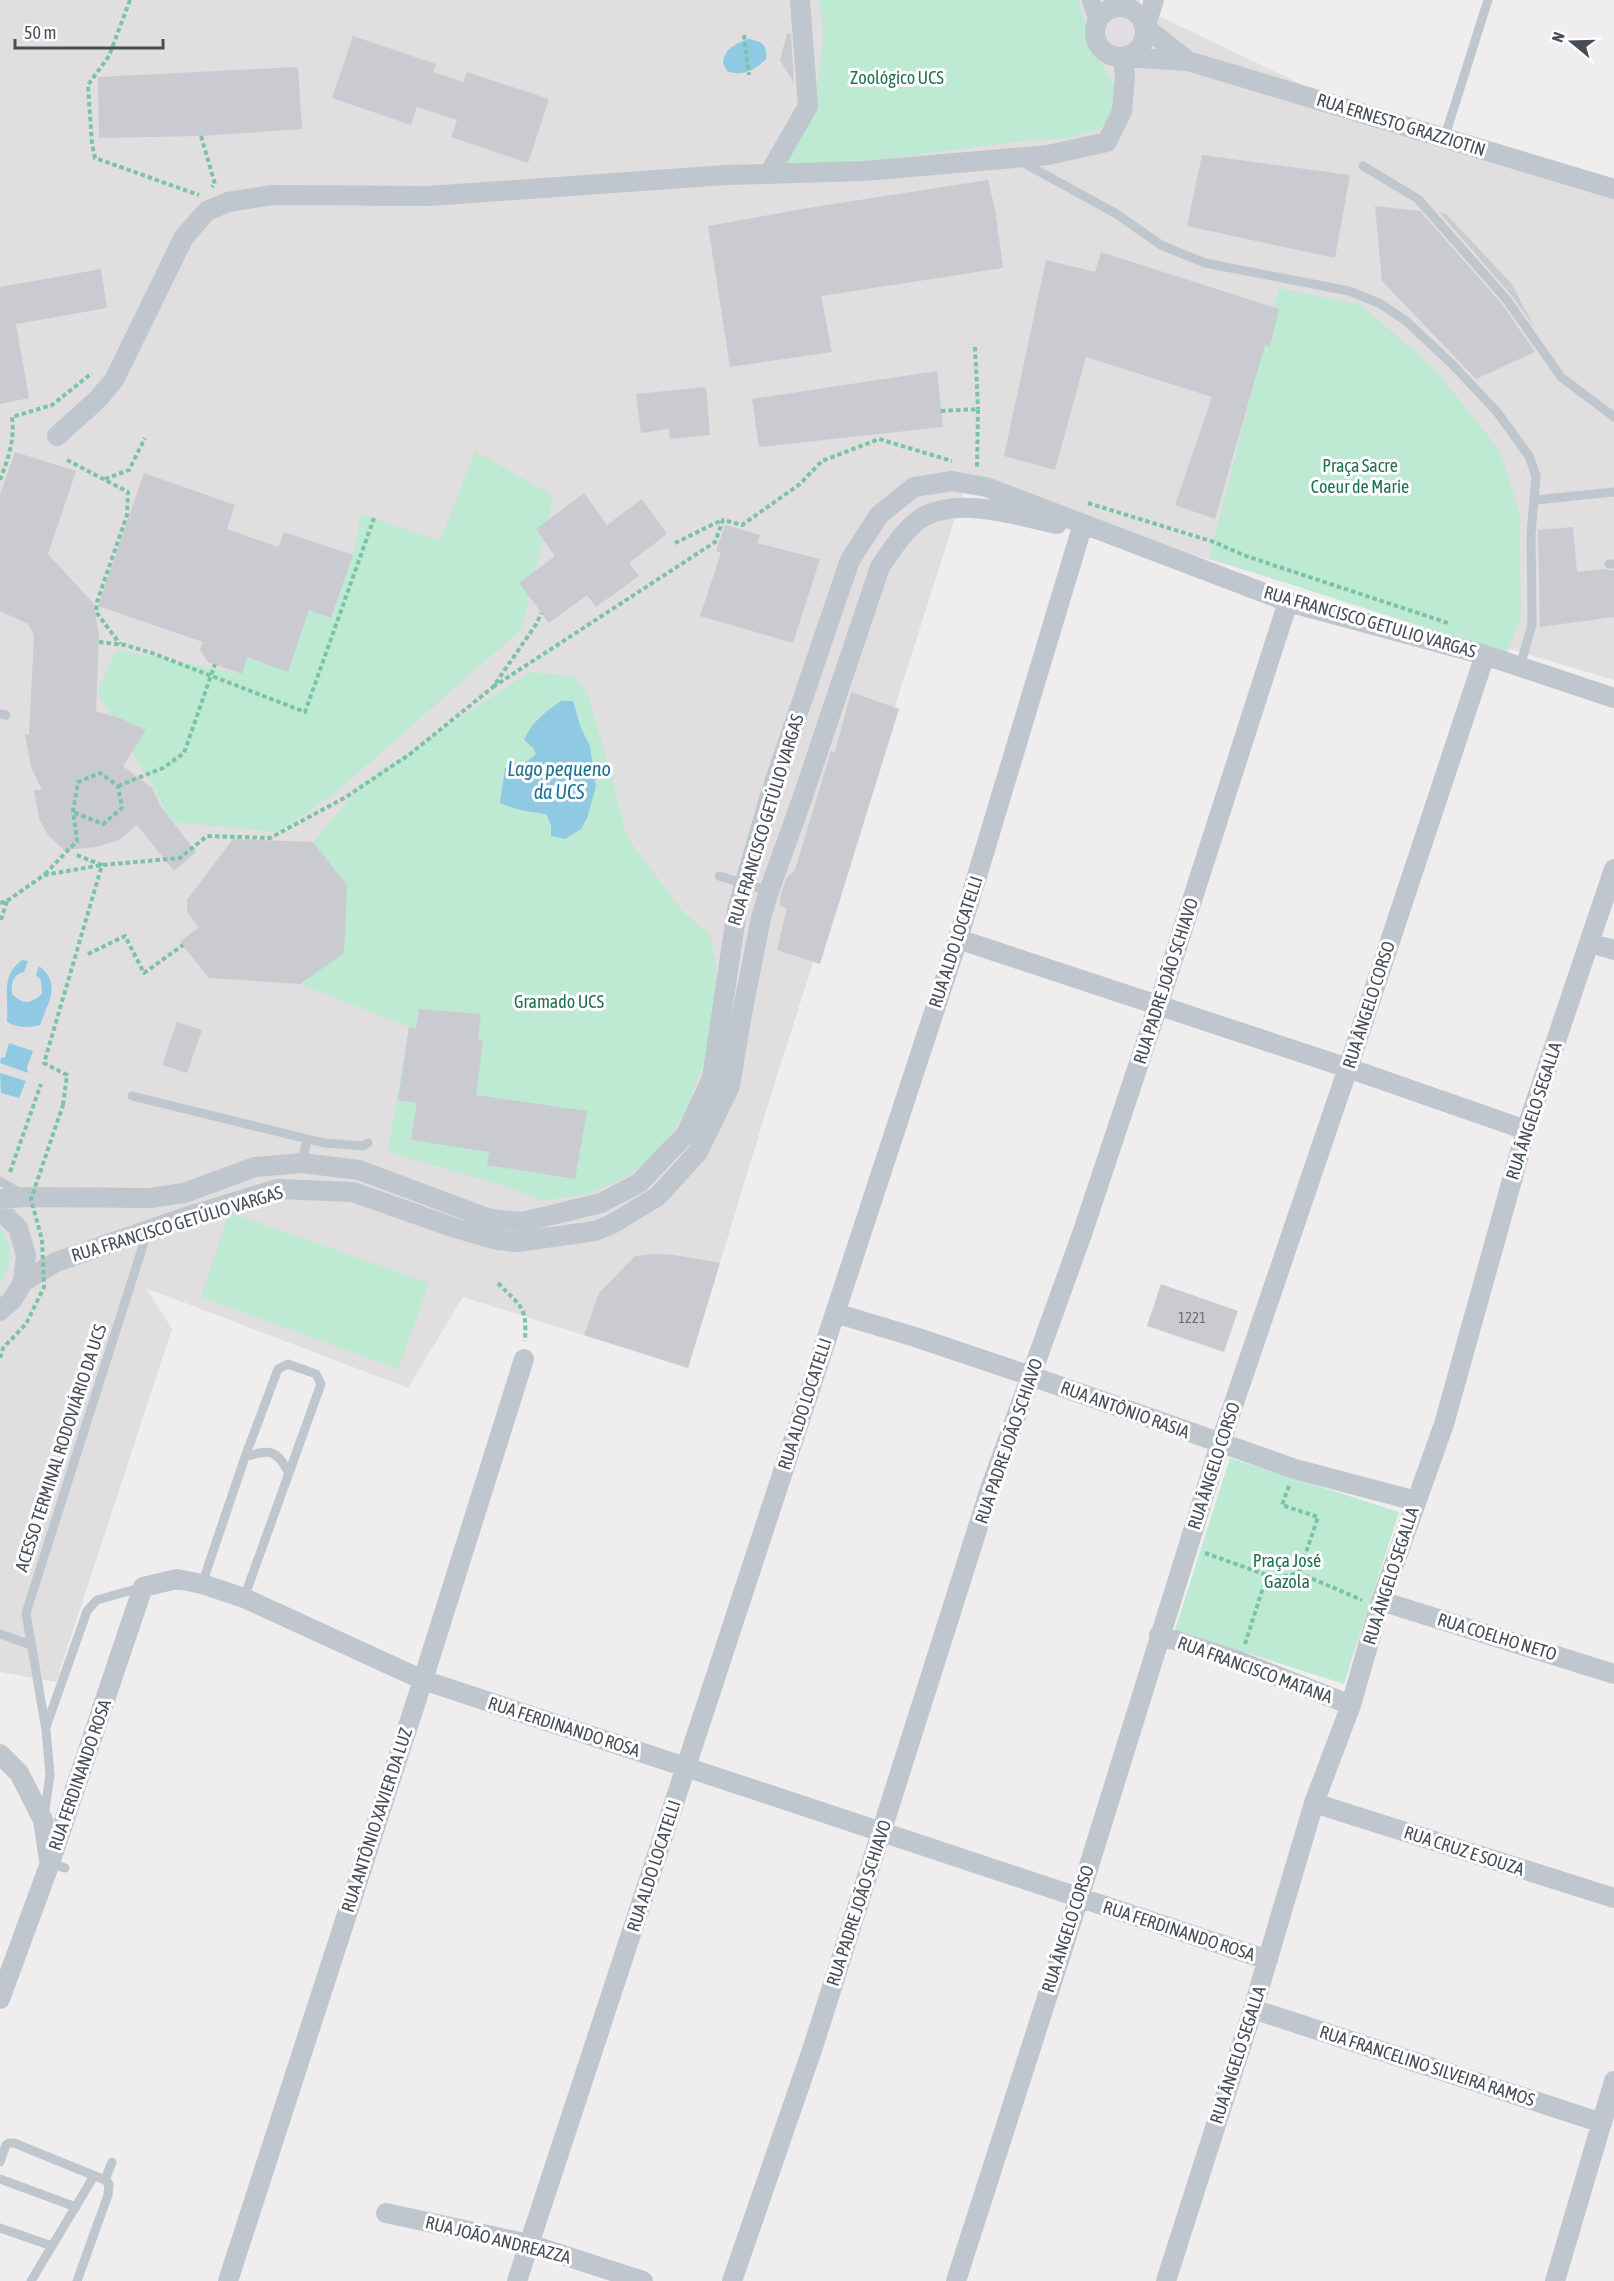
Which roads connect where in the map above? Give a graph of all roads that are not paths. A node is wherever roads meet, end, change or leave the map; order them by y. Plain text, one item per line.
1 (800, 0) edge
2 (1086, 0) edge
3 (1154, 0) edge
4 (1488, 0) edge
5 (1103, 11) edge
6 (1145, 27) junction
7 (1123, 57) junction
8 (1188, 61) junction
9 (1444, 139) junction
10 (1014, 158) junction
11 (1363, 166) dead end
12 (770, 174) junction
13 (1614, 189) edge
14 (1614, 417) edge
15 (57, 436) dead end
16 (914, 487) joint
17 (1614, 492) edge
18 (1535, 500) junction
19 (924, 516) joint
20 (1086, 528) junction
21 (1288, 602) junction
22 (1485, 655) junction
23 (1520, 666) junction
24 (1614, 698) edge
25 (1614, 869) edge
26 (720, 876) dead end
27 (745, 885) junction
28 (769, 891) junction
29 (958, 939) junction
30 (1590, 943) junction
31 (1614, 950) edge
32 (1158, 1006) junction
33 (1348, 1068) junction
34 (132, 1096) dead end
35 (1526, 1130) junction
36 (307, 1139) junction
37 (368, 1143) dead end
38 (302, 1163) junction
39 (2, 1188) edge
40 (277, 1189) junction
41 (0, 1210) edge
42 (148, 1230) junction
43 (22, 1282) junction
44 (0, 1311) edge
45 (835, 1313) junction
46 (524, 1359) road end
47 (1031, 1376) junction
48 (1220, 1444) junction
49 (245, 1457) junction
50 (289, 1473) junction
51 (1416, 1501) junction
52 (202, 1584) junction
53 (143, 1587) junction
54 (244, 1599) junction
55 (1380, 1604) junction
56 (0, 1634) edge
57 (1159, 1635) junction
58 (31, 1645) junction
59 (1614, 1674) edge
60 (423, 1680) junction
61 (1352, 1705) junction
62 (46, 1730) junction
63 (0, 1754) edge
64 (686, 1767) junction
65 (1314, 1803) junction
66 (43, 1820) junction
67 (882, 1832) junction
68 (57, 1866) junction
69 (1079, 1898) junction
70 (1614, 1898) edge
71 (1268, 1960) junction
72 (0, 1999) edge
73 (1252, 2009) junction
74 (1614, 2081) edge
75 (1602, 2123) junction
76 (0, 2162) edge
77 (112, 2162) dead end
78 (94, 2176) junction
79 (0, 2179) edge
80 (105, 2180) junction
81 (76, 2206) junction
82 (387, 2213) dead end
83 (0, 2228) edge
84 (529, 2244) junction
85 (52, 2246) junction
86 (1169, 2280) edge
87 (31, 2281) edge
88 (77, 2281) edge
89 (228, 2281) edge
90 (517, 2281) edge
91 (644, 2281) edge
92 (732, 2281) edge
93 (956, 2281) edge
94 (1556, 2281) edge

1 - 12 street
2 - 5 lane, RUA ERNESTO GRAZZIOTIN
3 - 6 street
4 - 9 lane
5 - 6 street, RUA ERNESTO GRAZZIOTIN
5 - 7 street, RUA ERNESTO GRAZZIOTIN
6 - 7 street
6 - 8 street, RUA ERNESTO GRAZZIOTIN
7 - 8 street, RUA ERNESTO GRAZZIOTIN
7 - 10 street
8 - 9 street, RUA ERNESTO GRAZZIOTIN
9 - 13 street, RUA ERNESTO GRAZZIOTIN
10 - 12 street
10 - 18 lane
11 - 14 lane
12 - 15 street
16 - 20 street, RUA FRANCISCO GETULIO VARGAS
16 - 27 street, RUA FRANCISCO GETÚLIO VARGAS
17 - 18 lane
18 - 23 lane
19 - 20 street, RUA FRANCISCO GETULIO VARGAS
19 - 28 street, RUA FRANCISCO GETÚLIO VARGAS
20 - 21 street, RUA FRANCISCO GETULIO VARGAS
20 - 29 street, RUA ALDO LOCATELLI
21 - 22 street, RUA FRANCISCO GETULIO VARGAS
21 - 32 street, RUA PADRE JOÃO SCHIAVO
22 - 23 street, RUA FRANCISCO GETULIO VARGAS
22 - 33 street, RUA ÂNGELO CORSO
23 - 24 street, RUA FRANCISCO GETULIO VARGAS
25 - 30 street, RUA ÂNGELO SEGALLA
26 - 27 lane
27 - 28 lane
27 - 38 street, RUA FRANCISCO GETÚLIO VARGAS
28 - 40 street, RUA FRANCISCO GETÚLIO VARGAS
29 - 32 street
29 - 45 street, RUA ALDO LOCATELLI
30 - 31 street
30 - 35 street, RUA ÂNGELO SEGALLA
32 - 33 street
32 - 47 street, RUA PADRE JOÃO SCHIAVO
33 - 35 street
33 - 48 street, RUA ÂNGELO CORSO
34 - 36 lane
35 - 51 street, RUA ÂNGELO SEGALLA
36 - 37 lane
36 - 38 lane
38 - 39 street, RUA FRANCISCO GETÚLIO VARGAS
38 - 40 street
40 - 42 street, RUA FRANCISCO GETÚLIO VARGAS
41 - 43 street
42 - 43 street, RUA FRANCISCO GETÚLIO VARGAS
42 - 58 lane, ACESSO TERMINAL RODOVIÁRIO DA UCS
43 - 44 street
45 - 47 street, RUA ANTÔNIO RASIA
45 - 64 street, RUA ALDO LOCATELLI
46 - 60 street, RUA ANTÔNIO XAVIER DA LUZ
47 - 48 street, RUA ANTÔNIO RASIA
47 - 67 street, RUA PADRE JOÃO SCHIAVO
48 - 51 street, RUA ANTÔNIO RASIA
48 - 57 street, RUA ÂNGELO CORSO
49 - 50 lane
49 - 50 lane
49 - 52 lane
50 - 54 lane
51 - 55 street, RUA ÂNGELO SEGALLA
52 - 53 street, RUA FERDINANDO ROSA
52 - 54 street, RUA FERDINANDO ROSA
53 - 62 lane
53 - 68 street, RUA FERDINANDO ROSA
54 - 60 street, RUA FERDINANDO ROSA
55 - 59 street, RUA COELHO NETO
55 - 61 street, RUA ÂNGELO SEGALLA
56 - 58 lane
57 - 61 street, RUA FRANCISCO MATANA
57 - 69 street, RUA ÂNGELO CORSO
58 - 62 lane, ACESSO TERMINAL RODOVIÁRIO DA UCS
60 - 64 street, RUA FERDINANDO ROSA
60 - 89 street, RUA ANTÔNIO XAVIER DA LUZ
61 - 65 street, RUA ÂNGELO SEGALLA
62 - 66 lane, ACESSO TERMINAL RODOVIÁRIO DA UCS
63 - 66 street
64 - 67 street, RUA FERDINANDO ROSA
64 - 84 street, RUA ALDO LOCATELLI
65 - 70 street, RUA CRUZ E SOUZA
65 - 71 street, RUA ÂNGELO SEGALLA
66 - 68 street
67 - 69 street, RUA FERDINANDO ROSA
67 - 92 street, RUA PADRE JOÃO SCHIAVO
68 - 72 street, RUA FERDINANDO ROSA
69 - 71 street, RUA FERDINANDO ROSA
69 - 93 street, RUA ÂNGELO CORSO
71 - 73 street, RUA ÂNGELO SEGALLA
73 - 75 street, RUA FRANCELINO SILVEIRA RAMOS
73 - 86 street, RUA ÂNGELO SEGALLA
74 - 75 street
75 - 94 street
76 - 78 lane
77 - 80 lane
78 - 80 lane
78 - 81 lane
79 - 81 lane
80 - 88 lane
81 - 85 lane
82 - 84 street, RUA JOÃO ANDREAZZA
83 - 85 lane
84 - 90 street, RUA ALDO LOCATELLI
84 - 91 street, RUA JOÃO ANDREAZZA
85 - 87 lane

